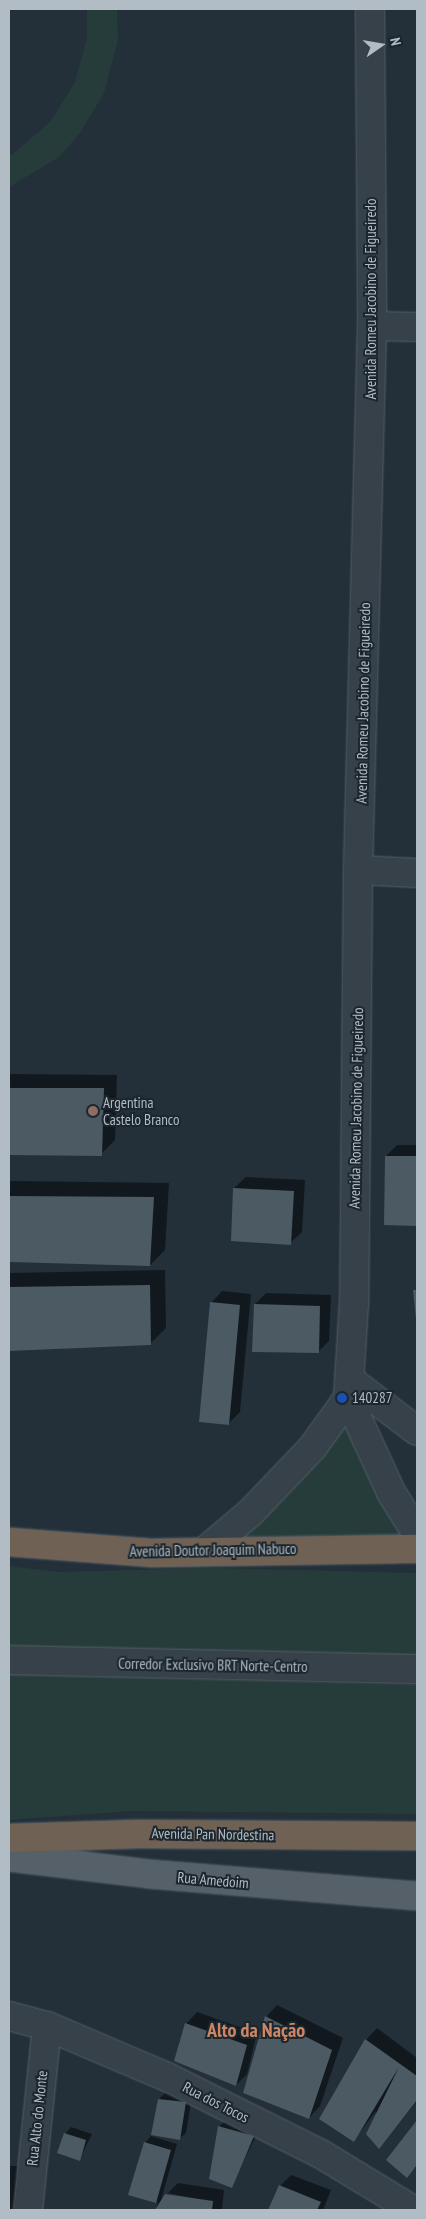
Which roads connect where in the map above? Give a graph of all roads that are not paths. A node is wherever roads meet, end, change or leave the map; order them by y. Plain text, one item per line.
1 (370, 9) edge
2 (372, 326) junction
3 (417, 327) edge
4 (358, 870) junction
5 (417, 873) edge
6 (349, 1389) junction
7 (417, 1431) edge
8 (417, 1534) edge
9 (9, 1542) edge
10 (417, 1549) edge
11 (206, 1550) junction
12 (9, 1660) edge
13 (417, 1669) edge
14 (417, 1836) edge
15 (9, 1838) edge
16 (9, 1857) edge
17 (380, 1895) junction
18 (417, 1896) edge
19 (417, 1903) edge
20 (9, 2016) edge
21 (47, 2026) junction
22 (28, 2210) edge
23 (413, 2210) edge

1 - 2 street, Avenida Romeu Jacobino de Figueiredo
2 - 3 street
2 - 4 street, Avenida Romeu Jacobino de Figueiredo
4 - 5 street
4 - 6 street, Avenida Romeu Jacobino de Figueiredo
6 - 7 street
6 - 8 street, Avenida Romeu Jacobino de Figueiredo
6 - 11 street
9 - 11 highway, Avenida Doutor Joaquim Nabuco
10 - 11 highway, Avenida Doutor Joaquim Nabuco
12 - 13 street, Corredor Exclusivo BRT Norte-Centro
14 - 15 highway, Avenida Pan Nordestina
16 - 17 main road, Rua Amedoim
17 - 18 main road, Rua Amedoim
17 - 19 main road
20 - 21 street, Rua dos Tocos
21 - 22 street, Rua Alto do Monte
21 - 23 street, Rua dos Tocos

